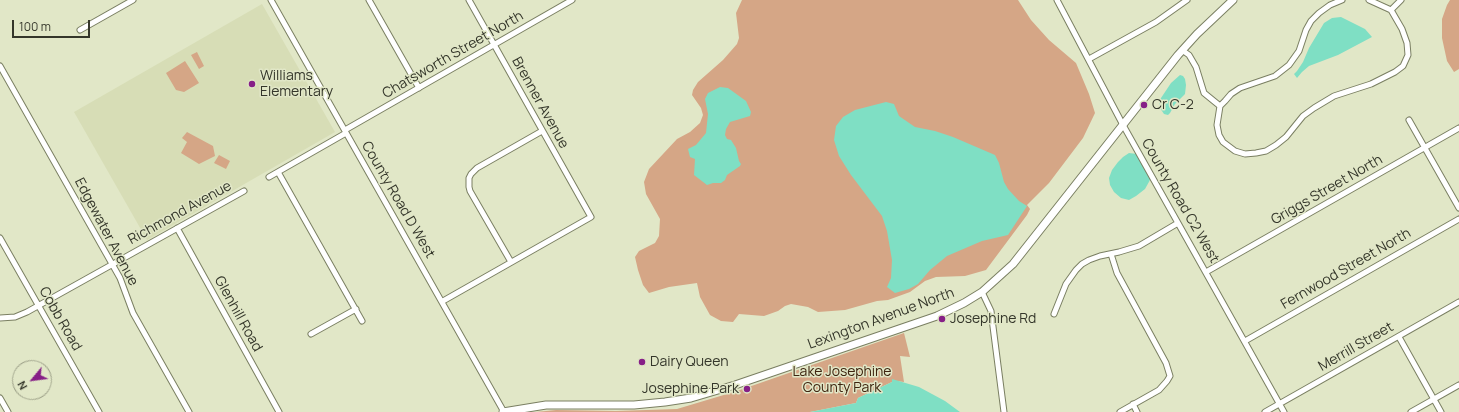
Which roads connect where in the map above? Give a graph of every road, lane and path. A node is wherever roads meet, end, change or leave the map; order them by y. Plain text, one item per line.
1 (133, 0) edge
2 (271, 0) edge
3 (369, 0) edge
4 (469, 0) edge
5 (572, 0) edge
6 (1057, 0) edge
7 (1187, 0) edge
8 (1233, 0) edge
9 (1342, 0) edge
10 (1369, 0) edge
11 (1401, 0) edge
12 (1391, 10) junction
13 (80, 30) dead end
14 (494, 45) junction
15 (1182, 50) junction
16 (1089, 59) junction
17 (0, 66) edge
18 (419, 88) junction
19 (1220, 106) junction
20 (1409, 120) dead end
21 (1123, 125) junction
22 (1459, 128) edge
23 (542, 131) junction
24 (345, 132) junction
25 (1425, 148) junction
26 (278, 172) junction
27 (269, 177) dead end
28 (244, 191) dead end
29 (1459, 208) edge
30 (1459, 219) edge
31 (1178, 223) junction
32 (177, 228) junction
33 (0, 238) edge
34 (1111, 254) junction
35 (511, 262) junction
36 (112, 264) junction
37 (1206, 272) junction
38 (982, 292) junction
39 (443, 302) junction
40 (1459, 302) edge
41 (38, 306) junction
42 (356, 308) junction
43 (1054, 314) dead end
44 (0, 318) edge
45 (362, 320) dead end
46 (311, 334) dead end
47 (1399, 337) junction
48 (1245, 341) junction
49 (1459, 385) edge
50 (0, 398) edge
51 (1434, 399) junction
52 (1133, 404) junction
53 (1280, 404) junction
54 (8, 412) edge
55 (99, 412) edge
56 (189, 412) edge
57 (279, 412) edge
58 (504, 412) edge
59 (1004, 412) edge
60 (1120, 412) edge
61 (1137, 412) edge
62 (1265, 412) edge
63 (1284, 412) edge
64 (1411, 412) edge
65 (1441, 412) edge

1 - 13 street
2 - 24 street, County Road D West
3 - 18 street
4 - 14 street, Brenner Avenue
5 - 14 street, Chatsworth Street North
6 - 16 street, County Road C2 West
7 - 16 street
8 - 15 main road, Lexington Avenue North
9 - 19 street
10 - 12 street
11 - 12 street
12 - 19 street
14 - 18 street, Chatsworth Street North
14 - 23 street, Brenner Avenue
15 - 19 street
15 - 21 main road, Lexington Avenue North
16 - 21 street, County Road C2 West
17 - 36 street, Edgewater Avenue
18 - 24 street, Chatsworth Street North
20 - 25 street
21 - 31 street, County Road C2 West
21 - 38 main road, Lexington Avenue North
22 - 25 street, Griggs Street North
23 - 35 street
23 - 35 street, Brenner Avenue
24 - 26 street
24 - 39 street, County Road D West
25 - 29 street
25 - 37 street, Griggs Street North
26 - 27 street
26 - 42 street
28 - 32 street, Richmond Avenue
30 - 48 street, Fernwood Street North
31 - 34 street
31 - 37 street, County Road C2 West
32 - 36 street, Richmond Avenue
32 - 57 street, Glenhill Road
33 - 41 street, Cobb Road
34 - 43 street
34 - 52 street
35 - 39 street
36 - 41 street, Richmond Avenue
36 - 56 street, Edgewater Avenue
37 - 48 street, County Road C2 West
38 - 58 main road, Lexington Avenue North
38 - 59 street
39 - 58 street, County Road D West
40 - 47 street, Merrill Street
41 - 44 street, Richmond Avenue
41 - 55 street, Cobb Road
42 - 45 street
42 - 46 street
47 - 51 street
47 - 53 street, Merrill Street
48 - 53 street, County Road C2 West
49 - 51 street
50 - 54 street
51 - 64 street
51 - 65 street
52 - 60 street
52 - 61 street
53 - 62 street, Merrill Street
53 - 63 street, County Road C2 West

